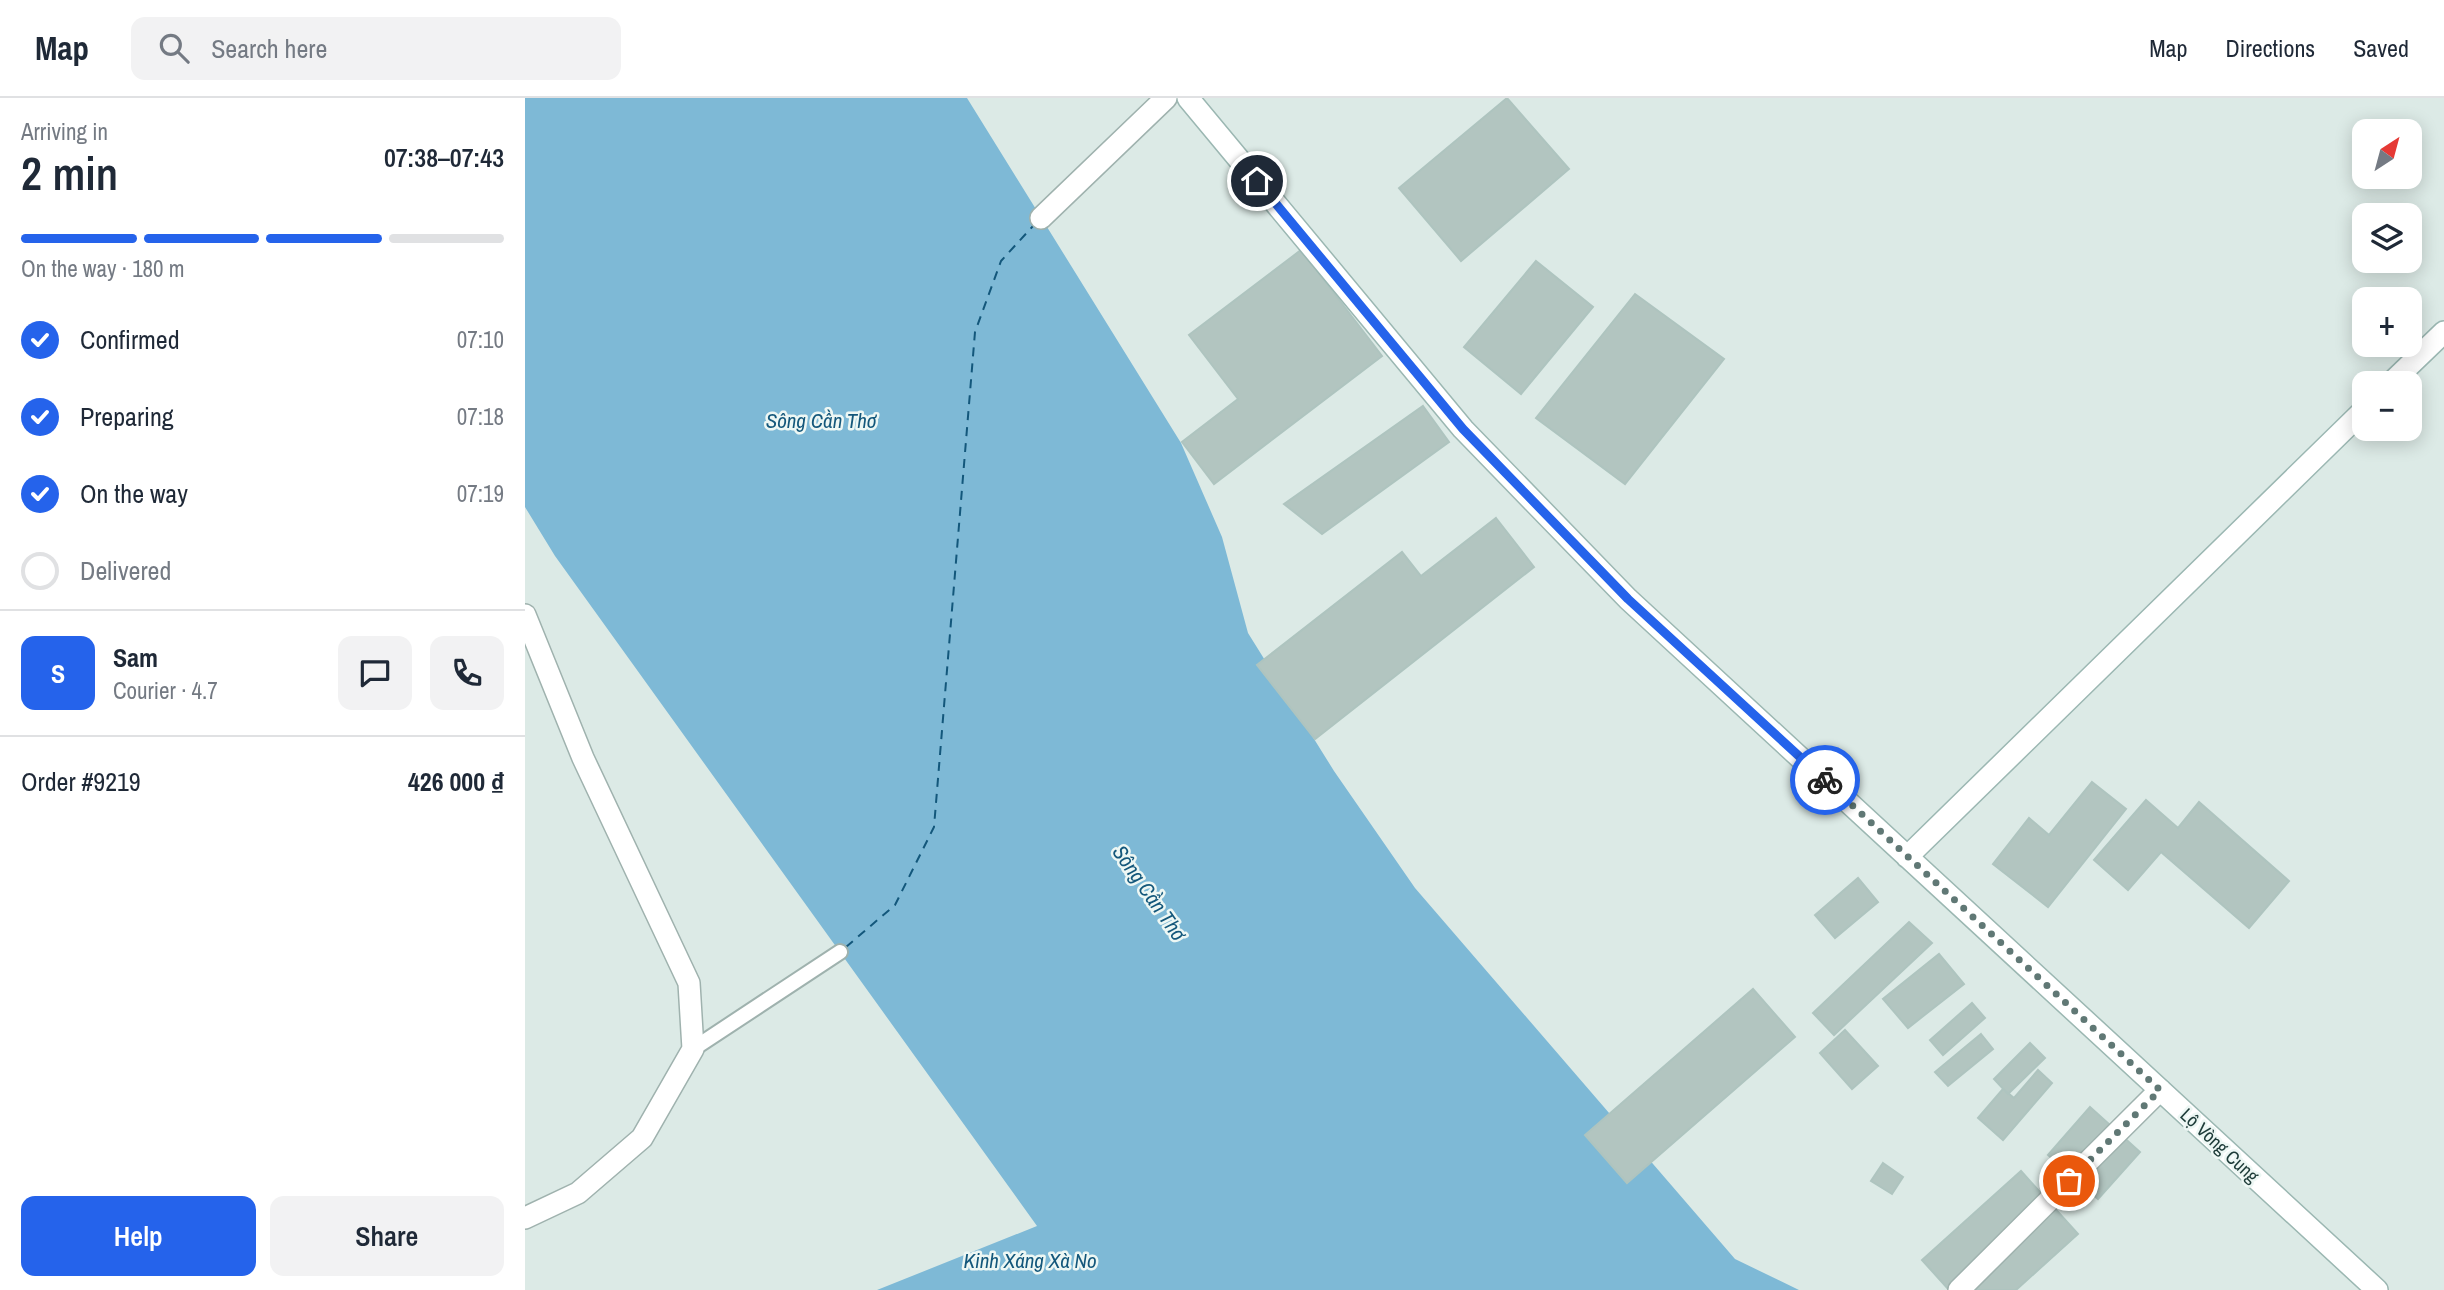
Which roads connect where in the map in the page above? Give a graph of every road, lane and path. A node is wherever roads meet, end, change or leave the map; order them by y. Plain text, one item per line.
1 (1167, 98) edge
2 (1188, 98) edge
3 (1041, 218) dead end
4 (2444, 332) edge
5 (2403, 371) edge
6 (2352, 422) edge
7 (525, 615) edge
8 (1907, 857) junction
9 (840, 952) dead end
10 (693, 1049) junction
11 (2160, 1090) junction
12 (525, 1218) edge
13 (1959, 1290) edge
14 (2377, 1290) edge

1 - 3 main road
2 - 8 main road, Lộ Vòng Cung
4 - 5 main road
6 - 8 main road
7 - 10 main road
8 - 11 main road, Lộ Vòng Cung
9 - 10 lane
10 - 12 main road
11 - 13 main road
11 - 14 main road, Lộ Vòng Cung

